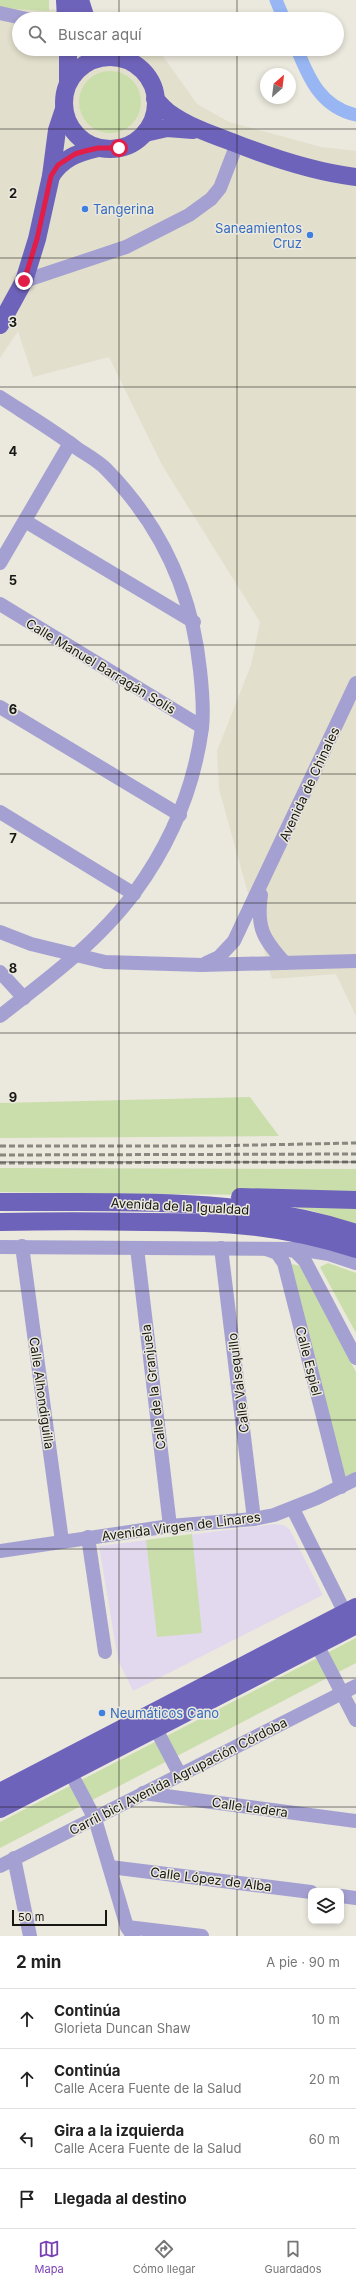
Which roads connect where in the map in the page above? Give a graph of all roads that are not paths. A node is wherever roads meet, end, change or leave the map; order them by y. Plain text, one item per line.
1 (65, 0) edge
2 (80, 0) edge
3 (66, 12) edge
4 (84, 12) edge
5 (0, 13) edge
6 (12, 16) edge
7 (68, 56) edge
8 (107, 56) edge
9 (116, 56) edge
10 (68, 84) junction
11 (155, 99) junction
12 (64, 109) junction
13 (200, 130) junction
14 (145, 133) junction
15 (237, 144) junction
16 (98, 148) junction
17 (51, 176) junction
18 (356, 177) edge
19 (24, 281) junction
20 (0, 325) edge
21 (0, 397) edge
22 (70, 443) junction
23 (25, 521) junction
24 (0, 563) edge
25 (0, 604) edge
26 (194, 622) junction
27 (356, 683) edge
28 (0, 707) edge
29 (202, 727) junction
30 (0, 812) edge
31 (180, 815) junction
32 (262, 885) junction
33 (134, 894) junction
34 (0, 932) edge
35 (75, 956) junction
36 (356, 961) edge
37 (286, 963) junction
38 (202, 965) junction
39 (0, 972) edge
40 (24, 998) junction
41 (0, 1016) edge
42 (356, 1200) edge
43 (0, 1202) edge
44 (141, 1202) junction
45 (0, 1222) edge
46 (356, 1233) edge
47 (0, 1237) edge
48 (22, 1246) junction
49 (0, 1247) edge
50 (137, 1248) junction
51 (221, 1248) junction
52 (261, 1248) junction
53 (282, 1249) junction
54 (356, 1249) edge
55 (356, 1263) edge
56 (356, 1358) edge
57 (356, 1479) edge
58 (341, 1487) junction
59 (293, 1509) junction
60 (254, 1519) junction
61 (170, 1526) junction
62 (88, 1537) junction
63 (62, 1541) junction
64 (0, 1550) edge
65 (352, 1618) edge
66 (314, 1638) junction
67 (105, 1652) dead end
68 (356, 1686) edge
69 (342, 1693) junction
70 (356, 1720) edge
71 (156, 1729) junction
72 (67, 1766) junction
73 (180, 1776) junction
74 (0, 1792) edge
75 (143, 1793) junction
76 (0, 1810) edge
77 (95, 1820) junction
78 (356, 1821) edge
79 (14, 1858) junction
80 (0, 1866) edge
81 (110, 1866) junction
82 (308, 1892) edge
83 (344, 1896) edge
84 (356, 1898) edge
85 (130, 1932) edge
86 (30, 1936) edge
87 (202, 1936) edge

1 - 3 main road
2 - 4 main road
5 - 6 street
7 - 10 main road
8 - 10 main road
9 - 11 main road
10 - 12 main road
11 - 13 main road
11 - 14 main road
12 - 16 main road
12 - 17 main road
13 - 14 main road
13 - 15 main road
14 - 16 main road
15 - 18 main road
15 - 19 street
16 - 17 main road
17 - 19 main road
19 - 20 main road
21 - 22 street
22 - 23 street
22 - 26 street
23 - 24 street
23 - 26 street
25 - 29 street, Calle Manuel Barragán Solís
26 - 29 street
27 - 32 street, Avenida de Chinales
28 - 31 street
29 - 31 street
30 - 33 street
31 - 33 street
32 - 37 street, Avenida de Chinales
32 - 38 street, Avenida de Chinales
33 - 35 street
34 - 35 street
35 - 38 street
35 - 40 street
36 - 37 street
37 - 38 street
39 - 40 street
40 - 41 street
42 - 44 main road
43 - 44 main road, Avenida de la Igualdad
44 - 46 main road, Avenida de la Igualdad
45 - 54 main road, Avenida de la Igualdad
47 - 48 street
48 - 49 street
48 - 50 street
48 - 63 street, Calle Alhondiguilla
50 - 51 street
50 - 61 street, Calle de la Granjuela
51 - 52 street
51 - 60 street, Calle Valsequillo
52 - 53 street
52 - 58 street, Calle Espiel
53 - 55 street
53 - 56 street
57 - 58 street, Avenida Virgen de Linares
58 - 59 street, Avenida Virgen de Linares
59 - 60 street, Avenida Virgen de Linares
59 - 65 street
60 - 61 street, Avenida Virgen de Linares
61 - 62 street, Avenida Virgen de Linares
62 - 63 street, Avenida Virgen de Linares
62 - 67 street
63 - 64 street, Avenida Virgen de Linares
65 - 66 main road
66 - 69 street
66 - 71 main road
66 - 72 main road
68 - 69 street, Carril bici Avenida Agrupación Córdoba
69 - 70 street
69 - 73 street, Carril bici Avenida Agrupación Córdoba
71 - 72 main road
71 - 73 street
72 - 74 main road
72 - 76 main road
72 - 77 street
73 - 75 street, Carril bici Avenida Agrupación Córdoba
75 - 77 street, Carril bici Avenida Agrupación Córdoba
75 - 78 street, Calle Ladera
77 - 79 street, Carril bici Avenida Agrupación Córdoba
77 - 81 street
79 - 80 street, Carril bici Avenida Agrupación Córdoba
79 - 86 street
81 - 82 street, Calle López de Alba
81 - 85 street
83 - 84 street
85 - 87 street

